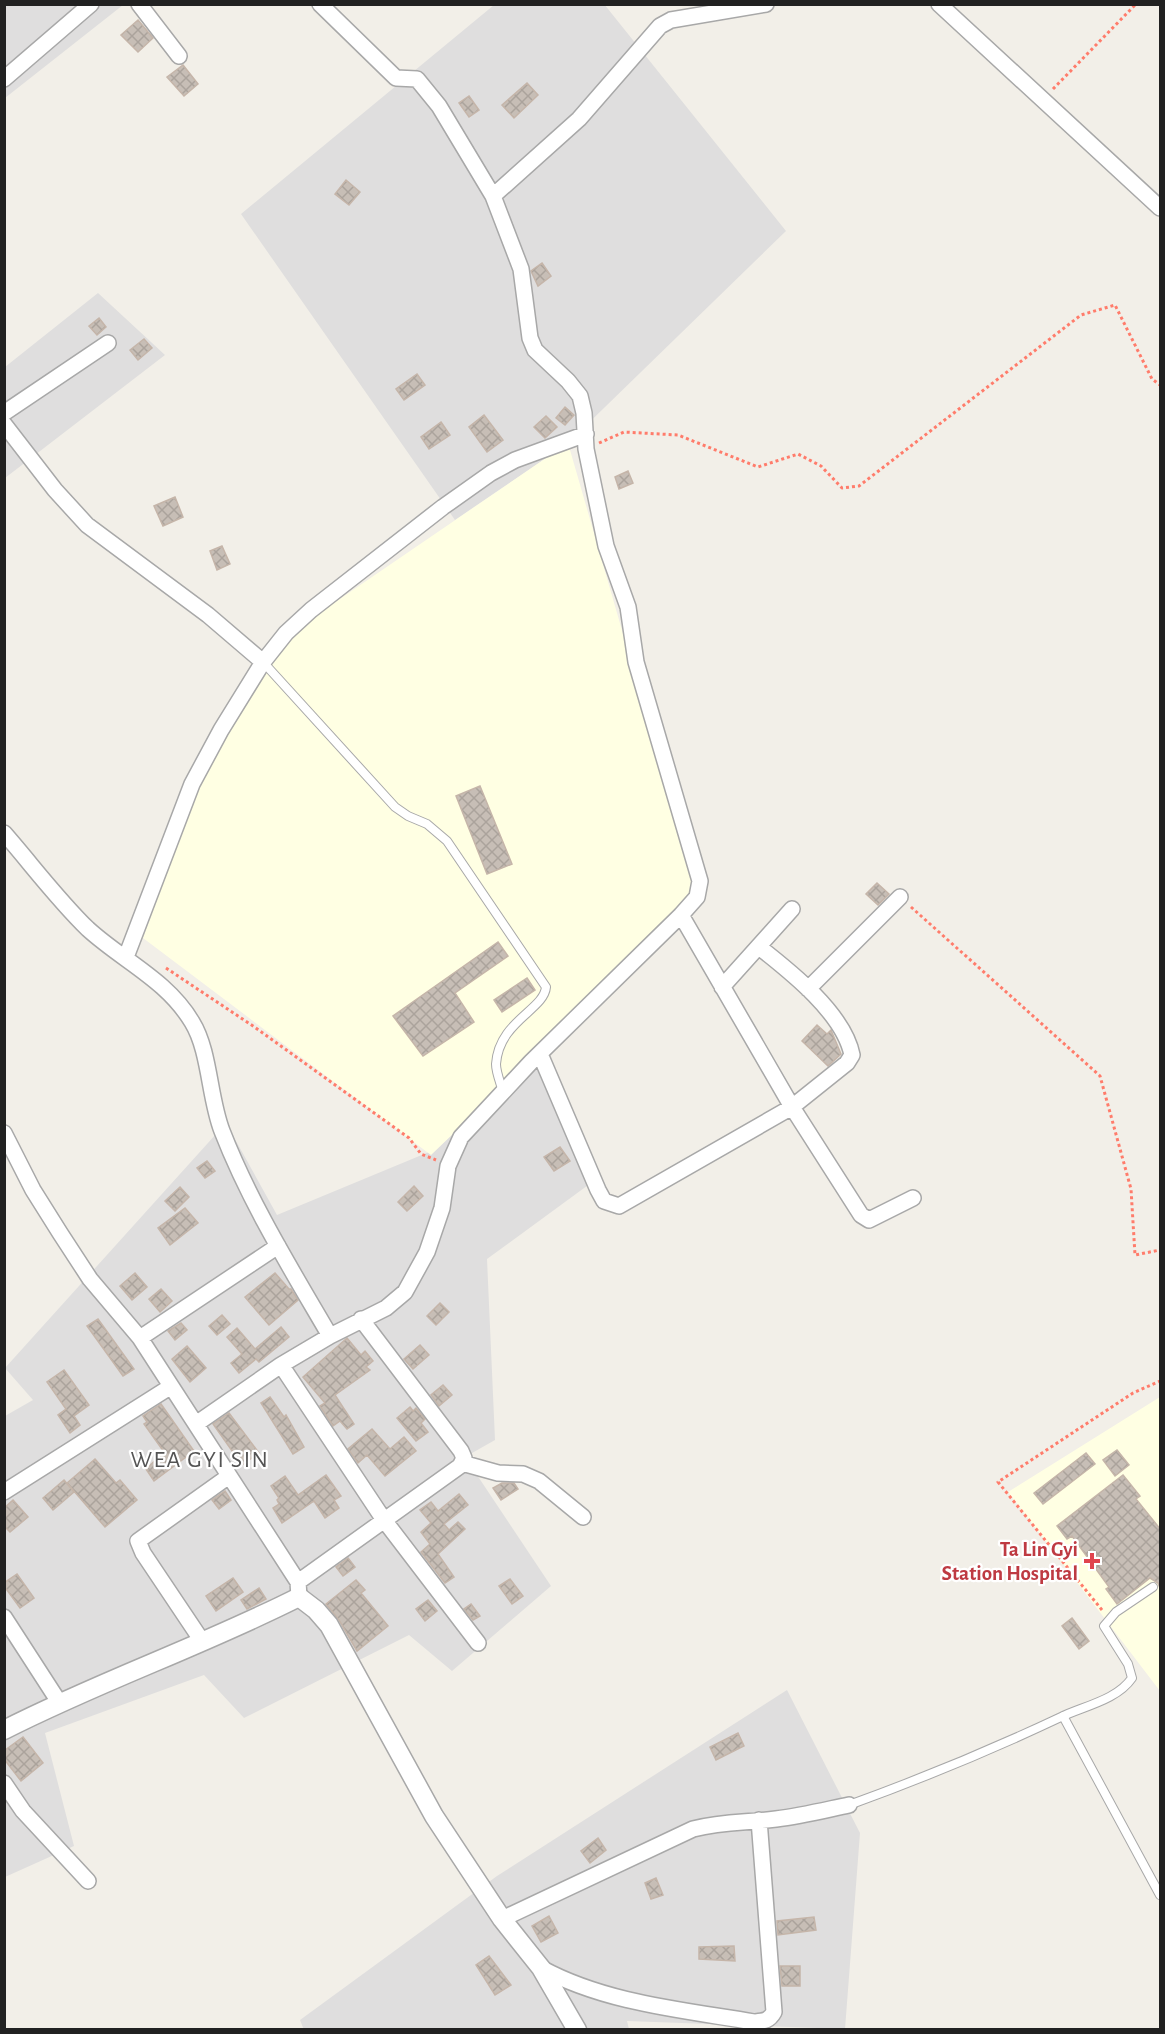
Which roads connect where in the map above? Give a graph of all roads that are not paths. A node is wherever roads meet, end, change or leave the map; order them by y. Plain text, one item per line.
1 (92, 4) edge
2 (139, 4) edge
3 (320, 4) edge
4 (766, 4) edge
5 (939, 4) edge
6 (178, 56) dead end
7 (4, 79) edge
8 (493, 196) junction
9 (1161, 208) edge
10 (108, 343) dead end
11 (4, 413) edge
12 (4, 424) edge
13 (586, 442) junction
14 (263, 662) junction
15 (4, 833) edge
16 (900, 897) road end
17 (792, 909) dead end
18 (681, 915) junction
19 (759, 947) junction
20 (126, 957) junction
21 (722, 987) junction
22 (808, 989) junction
23 (540, 1054) junction
24 (504, 1093) junction
25 (792, 1107) junction
26 (4, 1133) edge
27 (913, 1198) dead end
28 (278, 1246) junction
29 (362, 1320) junction
30 (330, 1336) junction
31 (140, 1338) junction
32 (281, 1365) junction
33 (170, 1387) junction
34 (196, 1424) junction
35 (462, 1462) junction
36 (229, 1476) junction
37 (4, 1492) edge
38 (583, 1517) dead end
39 (384, 1520) junction
40 (1153, 1587) dead end
41 (298, 1590) junction
42 (4, 1617) edge
43 (202, 1641) junction
44 (478, 1643) dead end
45 (59, 1702) junction
46 (1064, 1716) junction
47 (4, 1730) edge
48 (4, 1783) edge
49 (849, 1805) joint
50 (759, 1820) junction
51 (87, 1881) dead end
52 (1161, 1895) edge
53 (502, 1919) junction
54 (541, 1968) junction
55 (577, 2030) edge

1 - 7 street
2 - 6 street
3 - 8 street
4 - 8 street
5 - 9 street
8 - 13 street
10 - 11 street
12 - 14 street
13 - 14 street
13 - 18 street
14 - 20 street
14 - 24 lane
15 - 20 street
16 - 22 street
17 - 19 street
18 - 21 street
18 - 23 street
19 - 21 street
19 - 22 street
20 - 28 street
21 - 25 street
22 - 25 street
23 - 24 street
23 - 25 street
24 - 29 street
25 - 27 street
26 - 31 street
28 - 30 street
28 - 31 street
29 - 30 street
29 - 35 street
30 - 32 street
31 - 33 street
32 - 34 street
32 - 39 street
33 - 34 street
33 - 37 street
34 - 36 street
35 - 38 street
35 - 39 street
36 - 41 street
36 - 43 street
39 - 41 street
39 - 44 street
40 - 46 lane
41 - 43 street
41 - 53 street
42 - 45 street
43 - 45 street
45 - 47 street
46 - 49 lane
46 - 52 lane
48 - 51 street
49 - 50 street
50 - 53 street
50 - 54 street
53 - 54 street
54 - 55 street

